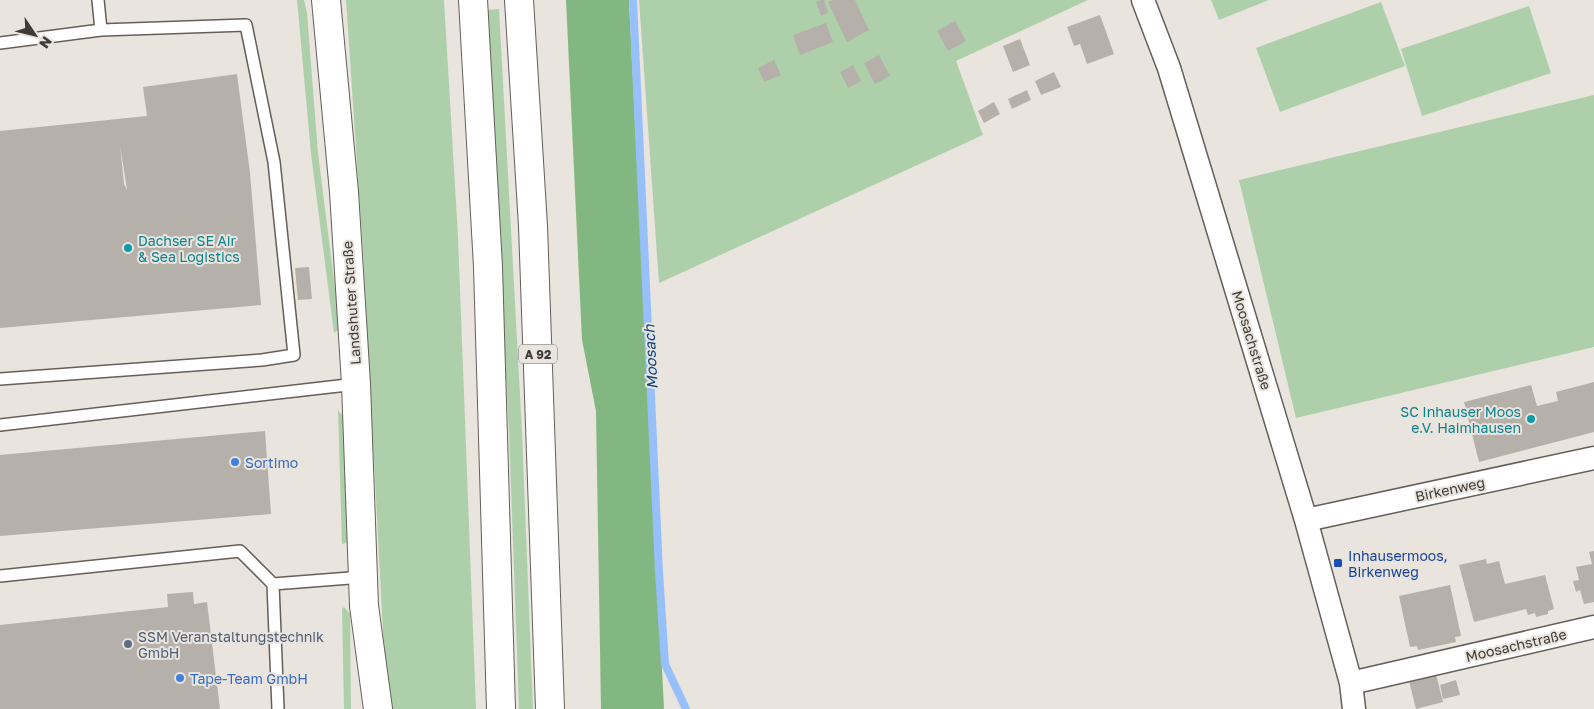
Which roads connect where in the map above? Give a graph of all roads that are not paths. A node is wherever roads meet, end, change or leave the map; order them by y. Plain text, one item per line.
1 (98, 0) edge
2 (326, 0) edge
3 (473, 0) edge
4 (519, 0) edge
5 (1143, 0) edge
6 (101, 30) junction
7 (0, 43) edge
8 (0, 379) edge
9 (356, 384) junction
10 (0, 425) edge
11 (1594, 458) edge
12 (1306, 520) junction
13 (0, 576) edge
14 (363, 577) junction
15 (273, 584) junction
16 (364, 606) junction
17 (1594, 627) edge
18 (1351, 683) junction
19 (278, 709) edge
20 (358, 709) edge
21 (378, 709) edge
22 (501, 709) edge
23 (550, 709) edge
24 (1354, 709) edge

1 - 6 lane
2 - 9 main road, Landshuter Straße
3 - 22 main road
4 - 23 main road, A 92
5 - 12 street, Moosachstraße
6 - 7 lane
6 - 8 lane
9 - 10 lane
9 - 14 main road, Landshuter Straße
11 - 12 street, Birkenweg
12 - 18 street, Moosachstraße
13 - 15 lane
14 - 15 lane
14 - 16 main road, Landshuter Straße
15 - 19 lane
16 - 20 main road, Landshuter Straße
16 - 21 main road, Landshuter Straße
17 - 18 street, Moosachstraße
18 - 24 street, Moosachstraße

